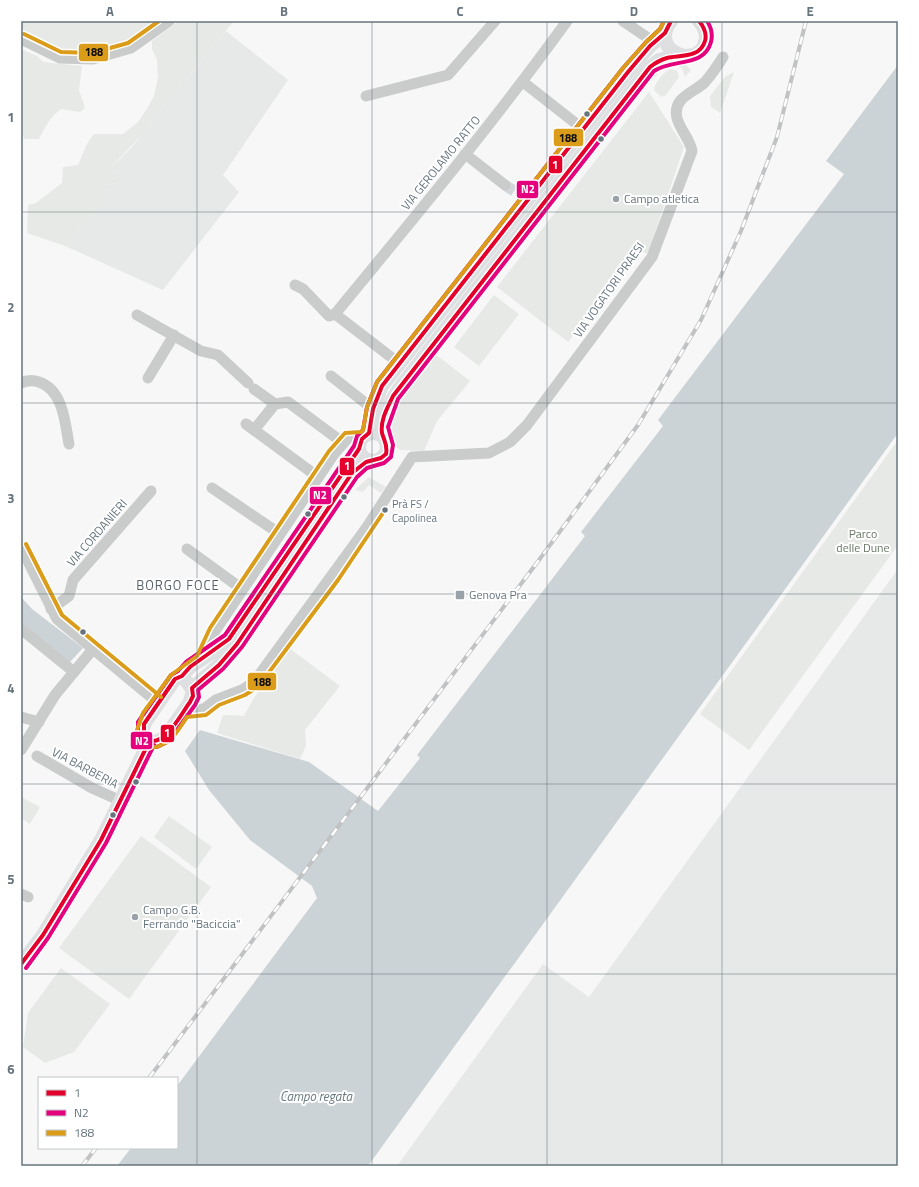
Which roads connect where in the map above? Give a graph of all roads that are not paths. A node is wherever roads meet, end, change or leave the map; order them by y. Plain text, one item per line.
1 (169, 21) edge
2 (495, 21) edge
3 (567, 21) edge
4 (624, 21) edge
5 (699, 21) edge
6 (668, 27) edge
7 (21, 39) edge
8 (654, 42) junction
9 (678, 55) junction
10 (723, 57) dead end
11 (523, 82) junction
12 (366, 96) dead end
13 (583, 129) junction
14 (465, 154) junction
15 (505, 185) tunnel mouth
16 (295, 285) dead end
17 (137, 315) dead end
18 (332, 315) junction
19 (174, 335) junction
20 (400, 364) junction
21 (331, 376) dead end
22 (148, 378) dead end
23 (21, 383) edge
24 (275, 404) junction
25 (373, 409) junction
26 (367, 435) junction
27 (383, 436) junction
28 (342, 442) junction
29 (69, 444) dead end
30 (359, 449) junction
31 (369, 460) junction
32 (318, 477) junction
33 (212, 488) dead end
34 (151, 491) dead end
35 (280, 534) junction
36 (21, 547) edge
37 (187, 549) dead end
38 (242, 589) junction
39 (51, 609) junction
40 (21, 628) edge
41 (93, 649) junction
42 (202, 660) junction
43 (74, 672) junction
44 (182, 676) junction
45 (193, 692) junction
46 (157, 702) junction
47 (210, 704) junction
48 (184, 711) junction
49 (21, 717) edge
50 (39, 722) junction
51 (149, 742) junction
52 (21, 750) edge
53 (37, 756) dead end
54 (121, 801) junction
55 (58, 911) junction
56 (21, 948) edge
57 (21, 964) edge

1 - 7 street
2 - 12 street
3 - 11 street, VIA GEROLAMO RATTO
4 - 8 street
5 - 9 main road
6 - 8 main road
6 - 9 main road
8 - 13 main road
9 - 27 main road
10 - 47 street, VIA VOGATORI PRAESI
11 - 13 street
11 - 14 street, VIA GEROLAMO RATTO
13 - 20 main road
14 - 15 street
14 - 18 street, VIA GEROLAMO RATTO
16 - 18 street
17 - 19 street
18 - 20 street
19 - 22 street
19 - 24 street
20 - 25 main road
21 - 25 street
23 - 29 street
24 - 28 street
24 - 32 street
25 - 26 main road
26 - 27 main road
26 - 28 street
26 - 30 main road
27 - 31 main road
28 - 32 street
30 - 31 main road
30 - 42 main road
31 - 45 main road
32 - 35 street
33 - 35 street
34 - 39 street, VIA CORDANIERI
35 - 38 street
36 - 39 street
37 - 38 street
38 - 42 street
39 - 41 street
40 - 43 street
41 - 43 street
41 - 46 street
42 - 44 main road
43 - 50 street
44 - 45 main road
44 - 46 main road
45 - 47 street
45 - 48 main road
46 - 51 main road
47 - 48 street
48 - 51 main road
49 - 50 street
50 - 52 street
51 - 54 main road
53 - 54 street, VIA BARBERIA
54 - 55 main road
55 - 56 main road
55 - 57 main road

